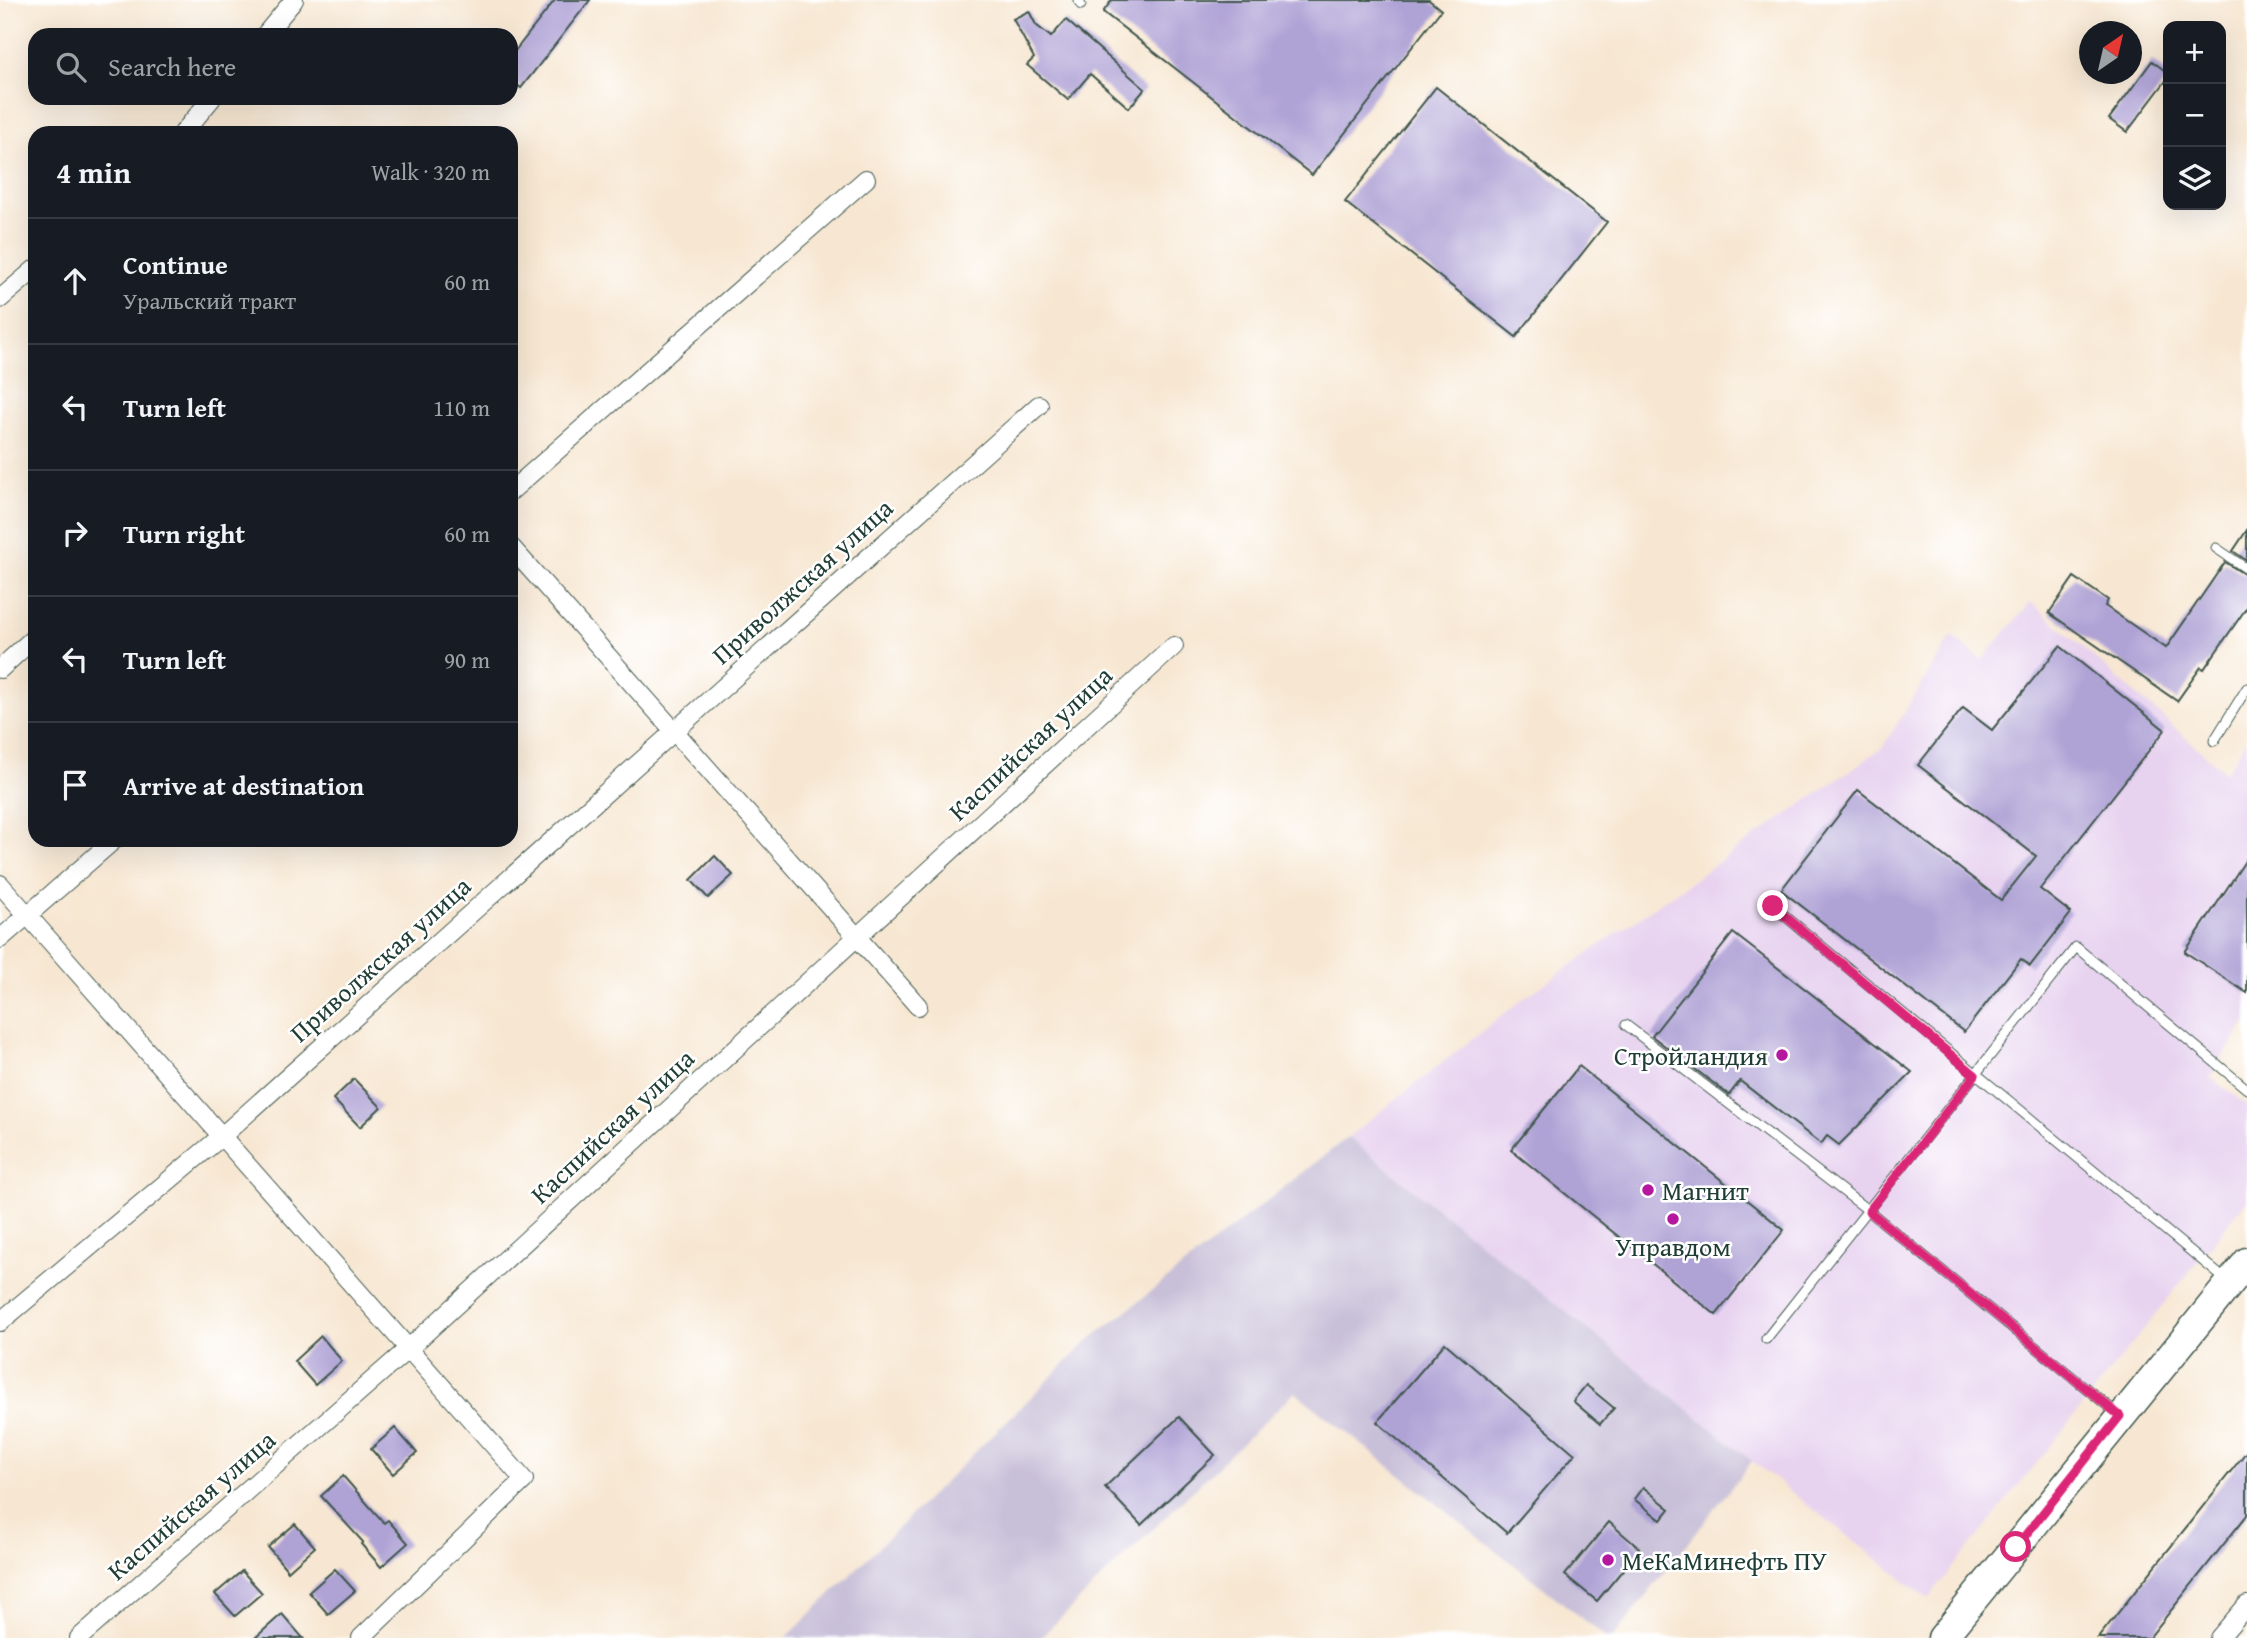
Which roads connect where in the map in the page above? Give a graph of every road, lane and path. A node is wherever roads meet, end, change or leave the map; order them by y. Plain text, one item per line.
1 (294, 0) edge
2 (271, 28) edge
3 (206, 105) edge
4 (189, 126) edge
5 (866, 179) dead end
6 (28, 275) edge
7 (0, 299) edge
8 (1039, 405) dead end
9 (518, 485) edge
10 (2216, 548) dead end
11 (518, 555) edge
12 (2247, 569) edge
13 (28, 643) edge
14 (1174, 646) dead end
15 (0, 669) edge
16 (2247, 688) edge
17 (674, 731) junction
18 (2214, 741) dead end
19 (106, 847) edge
20 (0, 884) edge
21 (1773, 906) dead end
22 (27, 916) junction
23 (857, 937) junction
24 (0, 939) edge
25 (918, 1006) dead end
26 (1626, 1025) dead end
27 (1975, 1075) junction
28 (2247, 1089) edge
29 (222, 1136) junction
30 (1869, 1211) junction
31 (2239, 1273) edge
32 (0, 1322) edge
33 (1766, 1339) dead end
34 (408, 1349) junction
35 (2120, 1416) junction
36 (2247, 1605) edge
37 (79, 1638) edge
38 (361, 1638) edge
39 (1942, 1638) edge
40 (2219, 1638) edge

1 - 2 street
3 - 4 street
5 - 9 street
6 - 7 street
8 - 17 street, Приволжская улица
10 - 12 lane
11 - 17 street
13 - 15 street
14 - 23 street, Каспийская улица
16 - 18 lane
17 - 23 street
17 - 29 street, Приволжская улица
19 - 22 street
20 - 22 street
21 - 27 lane
22 - 24 street
22 - 29 street
23 - 25 street
23 - 34 street, Каспийская улица
26 - 30 lane
27 - 28 lane
27 - 30 lane
27 - 31 lane
29 - 32 street, Приволжская улица
29 - 34 street
30 - 33 lane
30 - 35 lane
31 - 35 main road
34 - 37 street, Каспийская улица
34 - 38 street
35 - 39 main road
36 - 40 street

